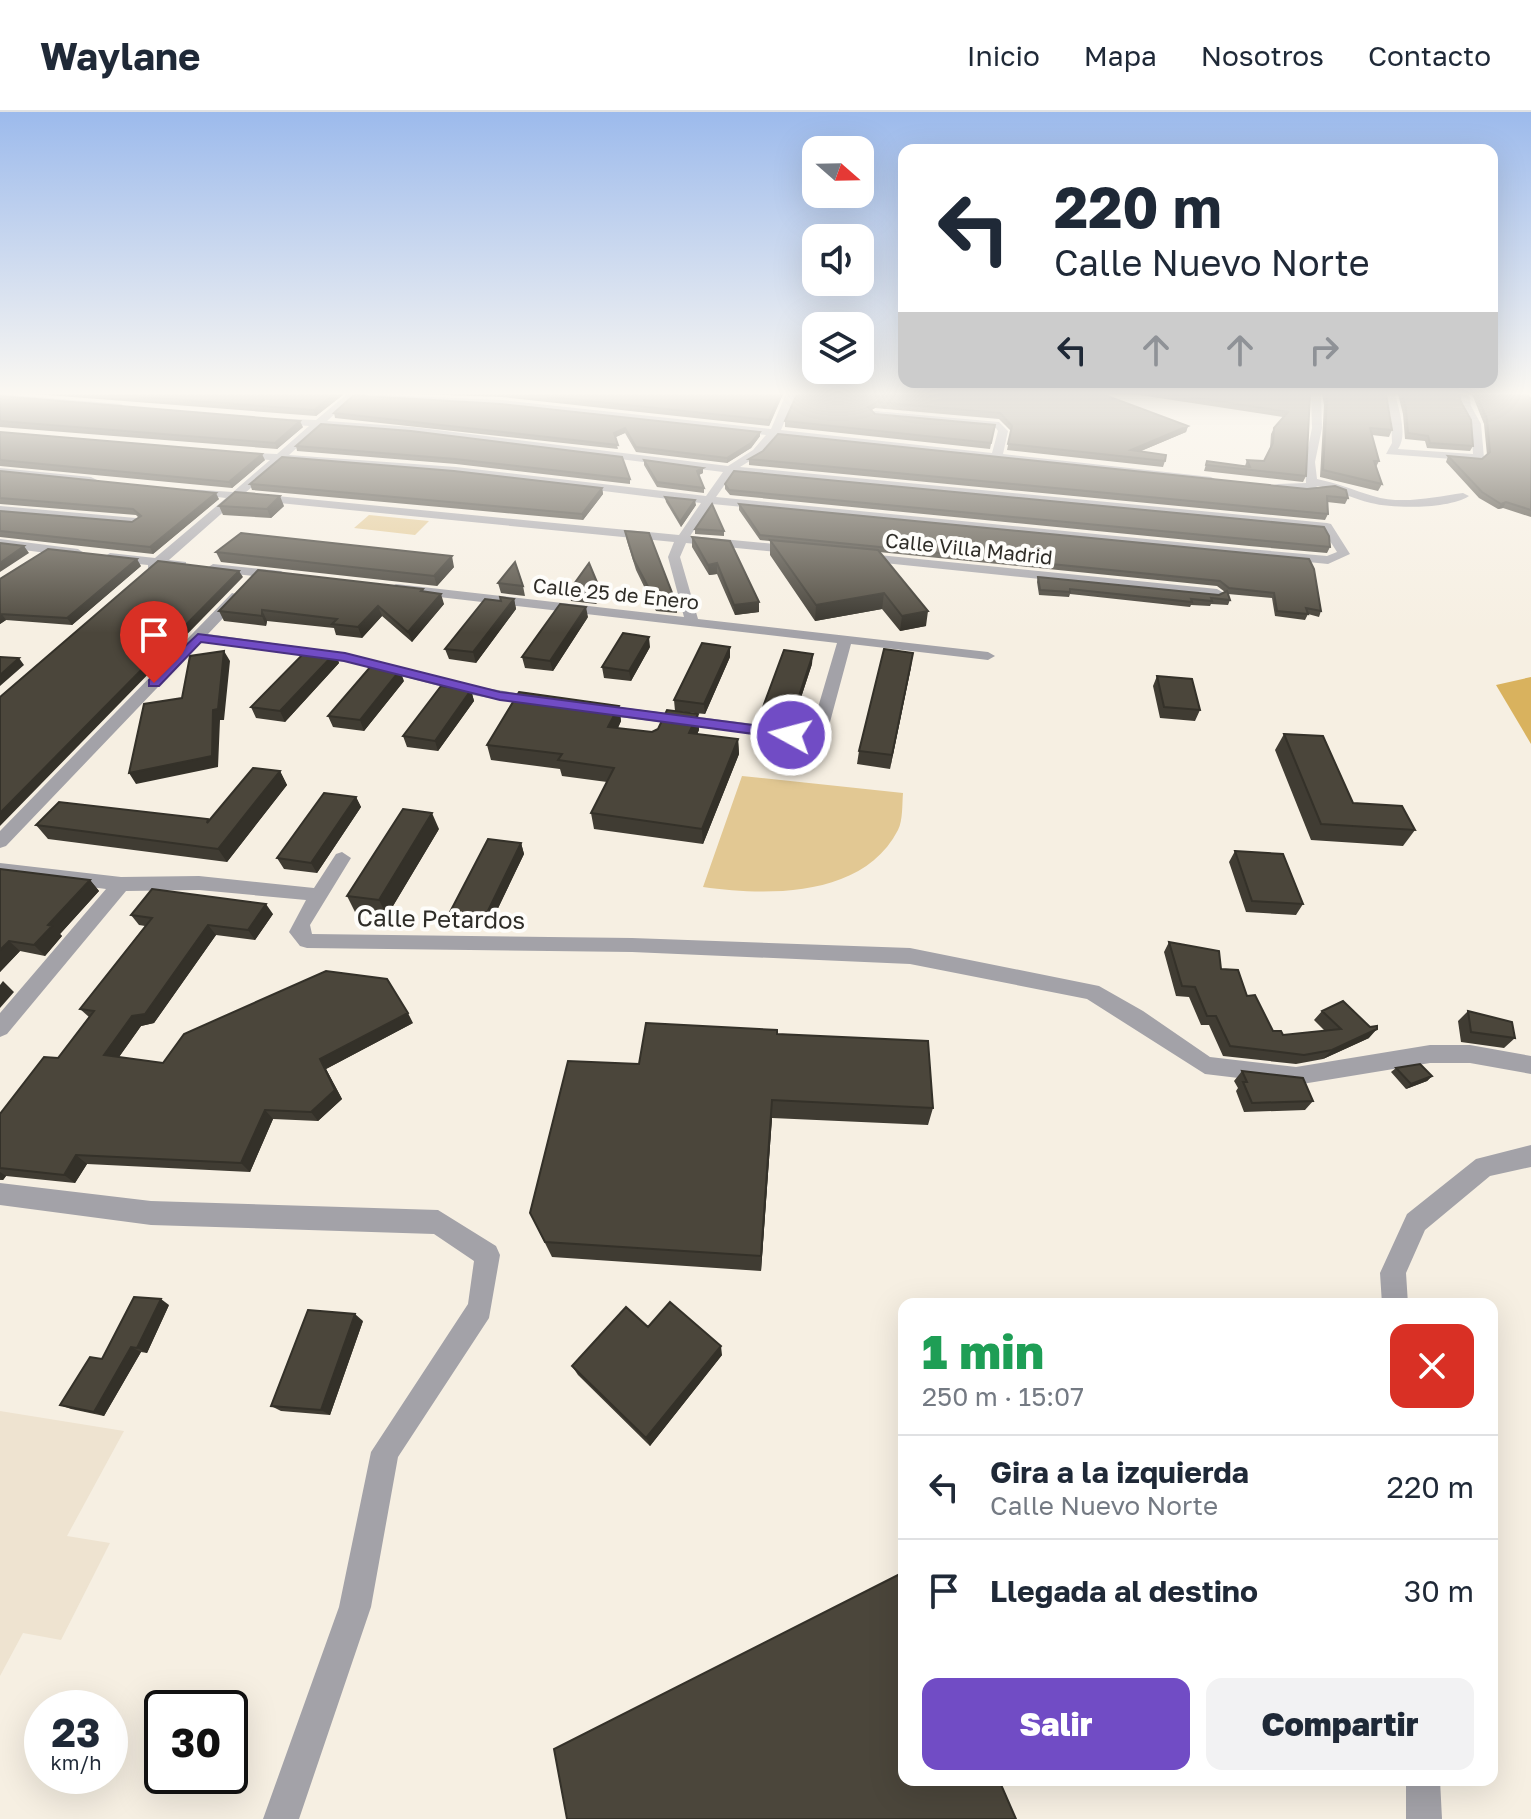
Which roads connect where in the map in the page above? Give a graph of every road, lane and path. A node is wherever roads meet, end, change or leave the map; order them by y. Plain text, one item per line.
1 (26, 474) edge
2 (259, 474) edge
3 (487, 474) edge
4 (727, 474) edge
5 (778, 474) edge
6 (1155, 474) edge
7 (1310, 474) edge
8 (109, 482) edge
9 (1226, 482) edge
10 (1310, 485) junction
11 (1271, 487) edge
12 (172, 489) edge
13 (234, 495) junction
14 (1463, 496) dead end
15 (707, 500) junction
16 (0, 510) edge
17 (136, 522) edge
18 (682, 538) junction
19 (0, 543) edge
20 (48, 549) junction
21 (815, 552) edge
22 (846, 556) edge
23 (24, 566) edge
24 (152, 567) junction
25 (259, 573) junction
26 (289, 576) edge
27 (380, 587) edge
28 (1217, 593) edge
29 (692, 621) junction
30 (198, 637) junction
31 (845, 639) junction
32 (988, 656) dead end
33 (552, 704) edge
34 (584, 708) edge
35 (0, 842) edge
36 (342, 858) dead end
37 (0, 869) edge
38 (121, 884) junction
39 (319, 895) junction
40 (0, 1028) edge
41 (1531, 1065) edge
42 (1531, 1156) edge
43 (0, 1194) edge
44 (1395, 1298) edge
45 (1423, 1786) edge
46 (281, 1819) edge
47 (1424, 1819) edge

1 - 8 street
2 - 13 street
3 - 15 street
4 - 15 street
5 - 15 street
6 - 9 street
7 - 10 street
10 - 11 street
10 - 14 street
12 - 13 street
13 - 18 street
13 - 24 street
15 - 18 street
16 - 17 street
18 - 21 street
18 - 29 street
19 - 20 street
20 - 23 street
20 - 24 street
22 - 28 street, Calle Villa Madrid
24 - 25 street
25 - 26 street
25 - 30 street
27 - 29 street, Calle 25 de Enero
29 - 31 street, Calle 25 de Enero
30 - 33 street
30 - 35 street
31 - 32 street, Calle 25 de Enero
31 - 34 street
36 - 39 street
37 - 38 street
38 - 39 street
38 - 40 street
39 - 41 street, Calle Petardos
42 - 44 street
43 - 46 street
45 - 47 street

